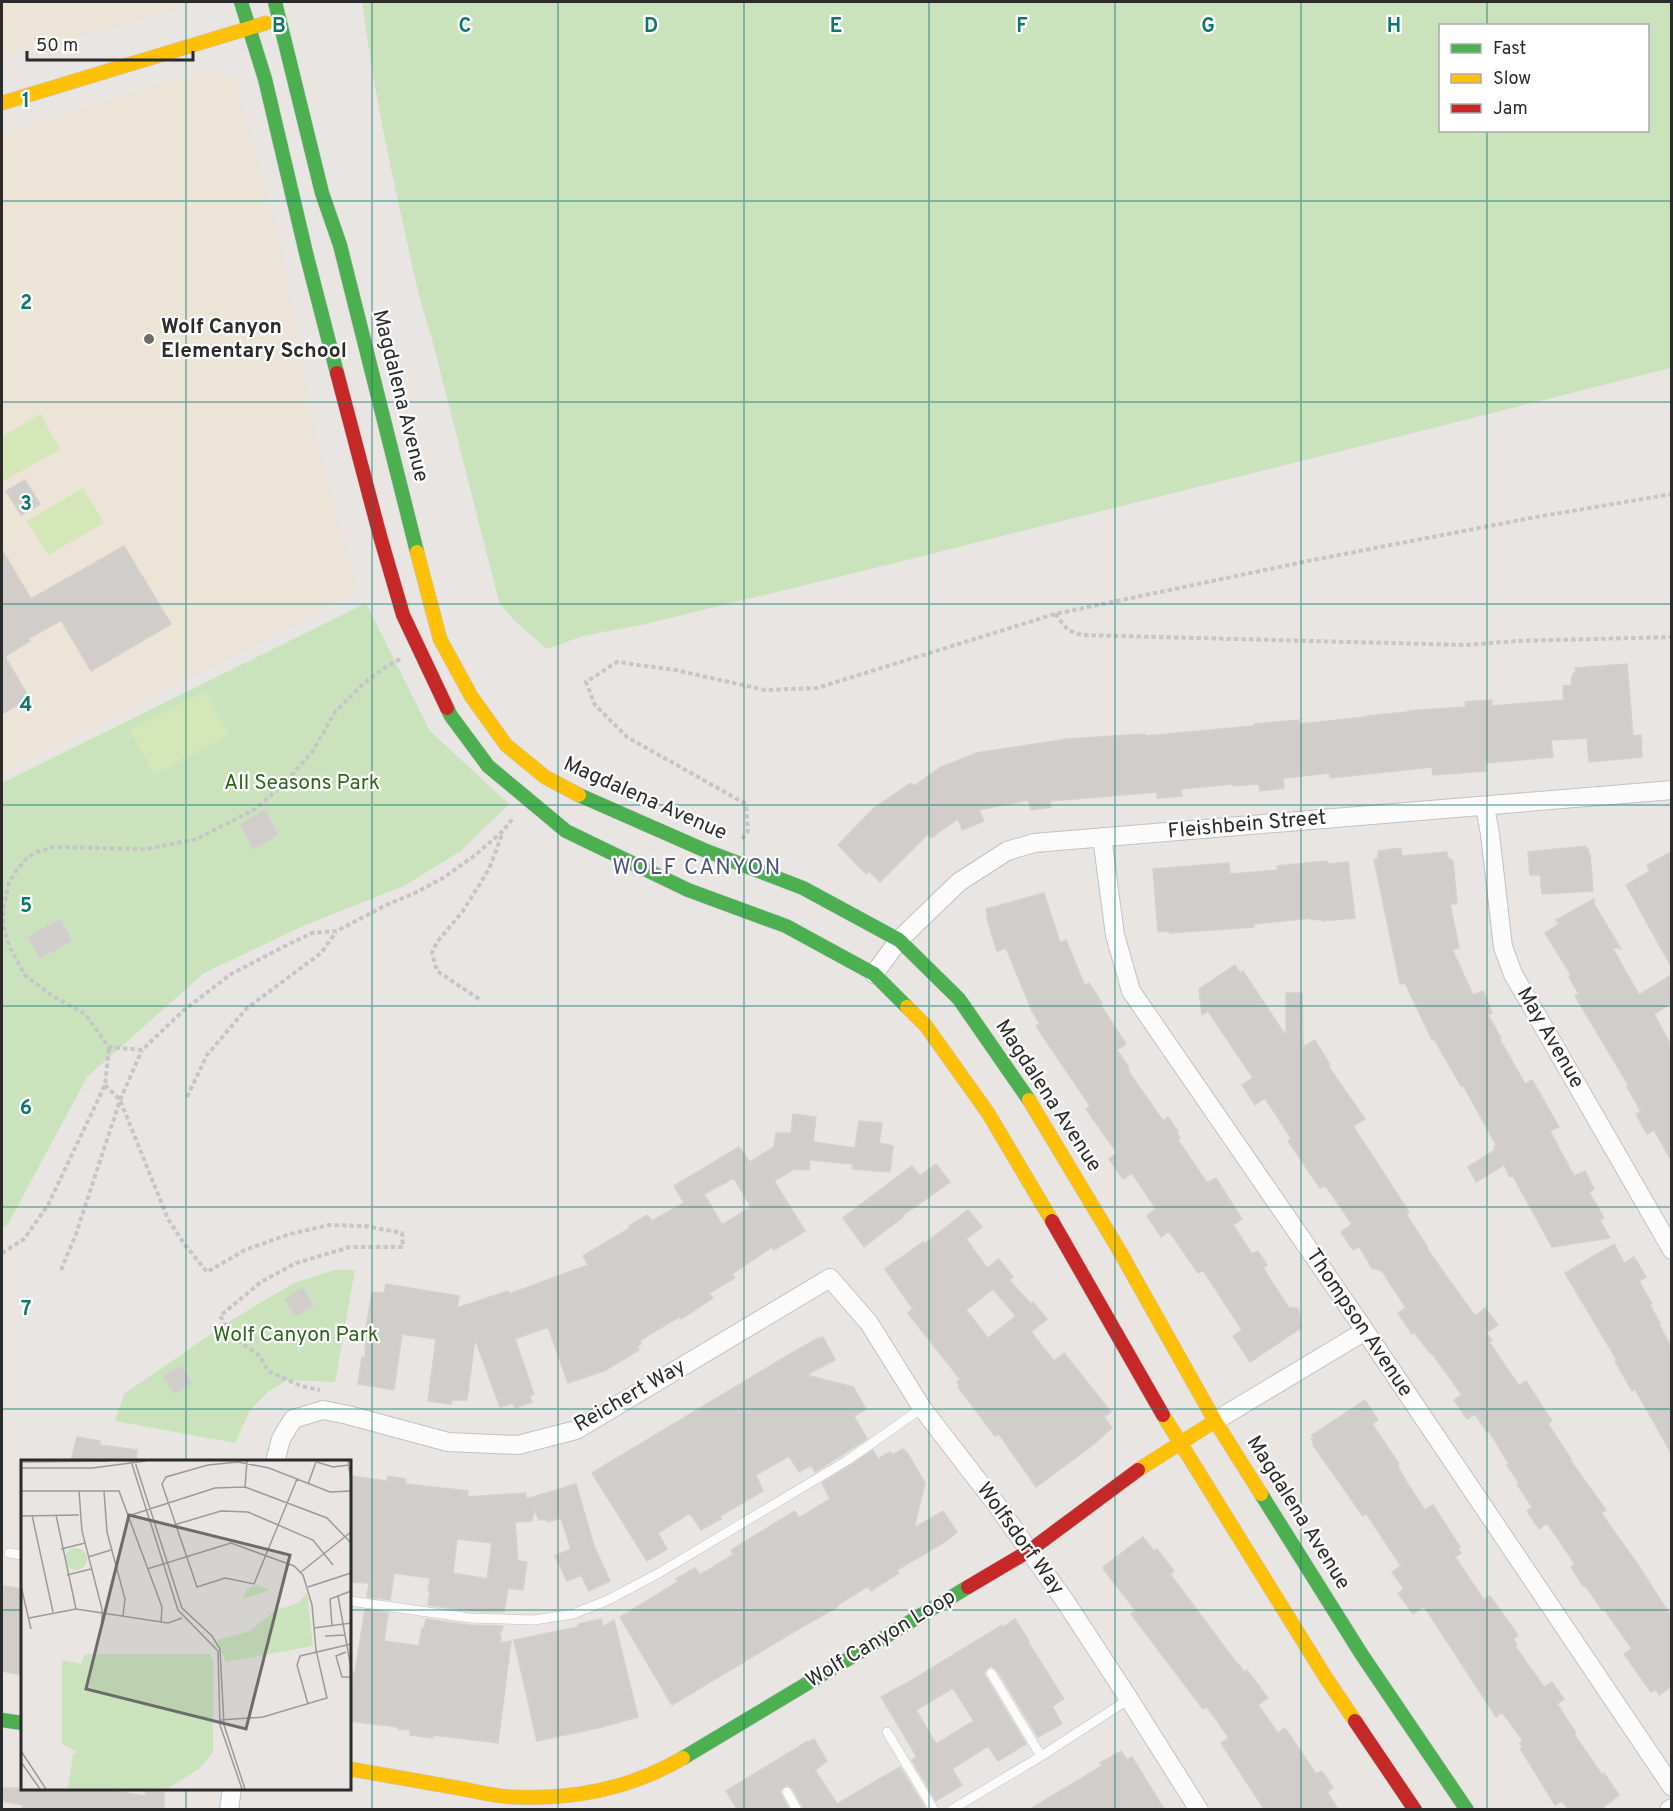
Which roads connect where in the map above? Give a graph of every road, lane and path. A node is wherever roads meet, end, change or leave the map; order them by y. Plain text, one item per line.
1 (240, 2) edge
2 (275, 2) edge
3 (280, 19) junction
4 (250, 28) junction
5 (2, 103) edge
6 (1671, 494) edge
7 (1055, 614) junction
8 (1671, 637) edge
9 (419, 649) junction
10 (1671, 790) edge
11 (527, 800) junction
12 (1485, 807) junction
13 (503, 831) junction
14 (1102, 837) junction
15 (728, 859) junction
16 (337, 931) junction
17 (899, 940) junction
18 (874, 974) junction
19 (479, 999) dead end
20 (109, 1047) junction
21 (142, 1050) junction
22 (105, 1085) junction
23 (187, 1097) dead end
24 (120, 1100) junction
25 (1671, 1250) edge
26 (2, 1253) edge
27 (61, 1270) dead end
28 (830, 1278) joint
29 (1365, 1331) junction
30 (325, 1390) dead end
31 (922, 1408) junction
32 (1215, 1421) junction
33 (1179, 1443) junction
34 (275, 1460) edge
35 (1029, 1551) junction
36 (9, 1553) dead end
37 (21, 1555) edge
38 (351, 1601) edge
39 (991, 1674) dead end
40 (1129, 1699) junction
41 (2, 1720) edge
42 (21, 1722) edge
43 (886, 1732) dead end
44 (1041, 1756) junction
45 (351, 1770) edge
46 (1671, 1787) edge
47 (232, 1790) edge
48 (787, 1792) dead end
49 (228, 1809) edge
50 (797, 1809) edge
51 (934, 1809) edge
52 (951, 1809) edge
53 (1199, 1809) edge
54 (1415, 1809) edge
55 (1467, 1809) edge

1 - 4 street
2 - 3 street, Magdalena Avenue
3 - 4 street
3 - 15 street, Magdalena Avenue
4 - 5 street
4 - 9 street
6 - 7 path
7 - 8 path
7 - 15 path
9 - 11 street
9 - 20 path
10 - 12 street, Fleishbein Street
11 - 13 path
11 - 18 street
12 - 14 street, Fleishbein Street
12 - 25 street, May Avenue
13 - 16 path
13 - 19 path
14 - 17 street, Fleishbein Street
14 - 29 street, Thompson Avenue
15 - 17 street, Magdalena Avenue
16 - 21 path
16 - 23 path
17 - 18 street, Fleishbein Street
17 - 32 street, Magdalena Avenue
18 - 33 street
20 - 21 path
20 - 22 path
21 - 24 path
22 - 24 path
22 - 26 path
24 - 27 path
24 - 30 path
28 - 31 street, Wolfsdorf Way
28 - 34 street, Reichert Way
29 - 32 street, Wolf Canyon Loop
29 - 46 street, Thompson Avenue
31 - 35 street, Wolfsdorf Way
31 - 38 lane
32 - 33 street, Wolf Canyon Loop
32 - 55 street, Magdalena Avenue
33 - 35 street, Wolf Canyon Loop
33 - 54 street
35 - 40 street, Wolfsdorf Way
35 - 45 street, Wolf Canyon Loop
36 - 37 lane
39 - 44 lane
40 - 44 lane
40 - 53 street, Wolfsdorf Way
41 - 42 street
43 - 51 lane
44 - 52 lane
47 - 49 street
48 - 50 lane

